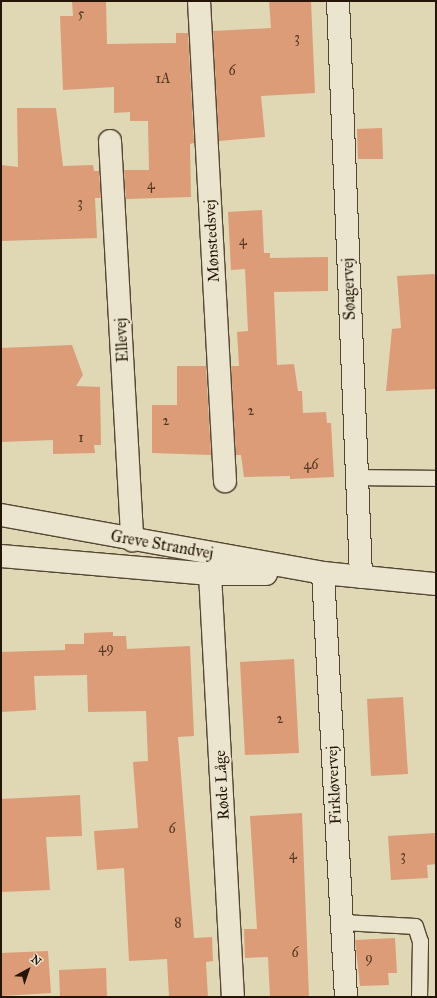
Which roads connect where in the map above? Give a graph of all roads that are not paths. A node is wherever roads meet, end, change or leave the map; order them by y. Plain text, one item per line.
1 (198, 1) edge
2 (338, 1) edge
3 (110, 141) dead end
4 (357, 477) junction
5 (436, 478) edge
6 (225, 481) dead end
7 (1, 515) edge
8 (132, 540) junction
9 (1, 556) edge
10 (323, 573) junction
11 (210, 574) junction
12 (361, 577) junction
13 (436, 584) edge
14 (342, 922) junction
15 (234, 997) edge
16 (346, 997) edge
17 (419, 997) edge

1 - 6 street, Mønstedsvej
2 - 4 street, Søagervej
3 - 8 street, Ellevej
4 - 5 lane
4 - 12 street, Søagervej
7 - 8 street, Greve Strandvej
8 - 10 street, Greve Strandvej
9 - 11 street, Greve Strandvej
10 - 11 street, Greve Strandvej
10 - 12 street, Greve Strandvej
10 - 14 street, Firkløvervej
11 - 15 street, Røde Låge
12 - 13 street, Greve Strandvej
14 - 16 street, Firkløvervej
14 - 17 lane

